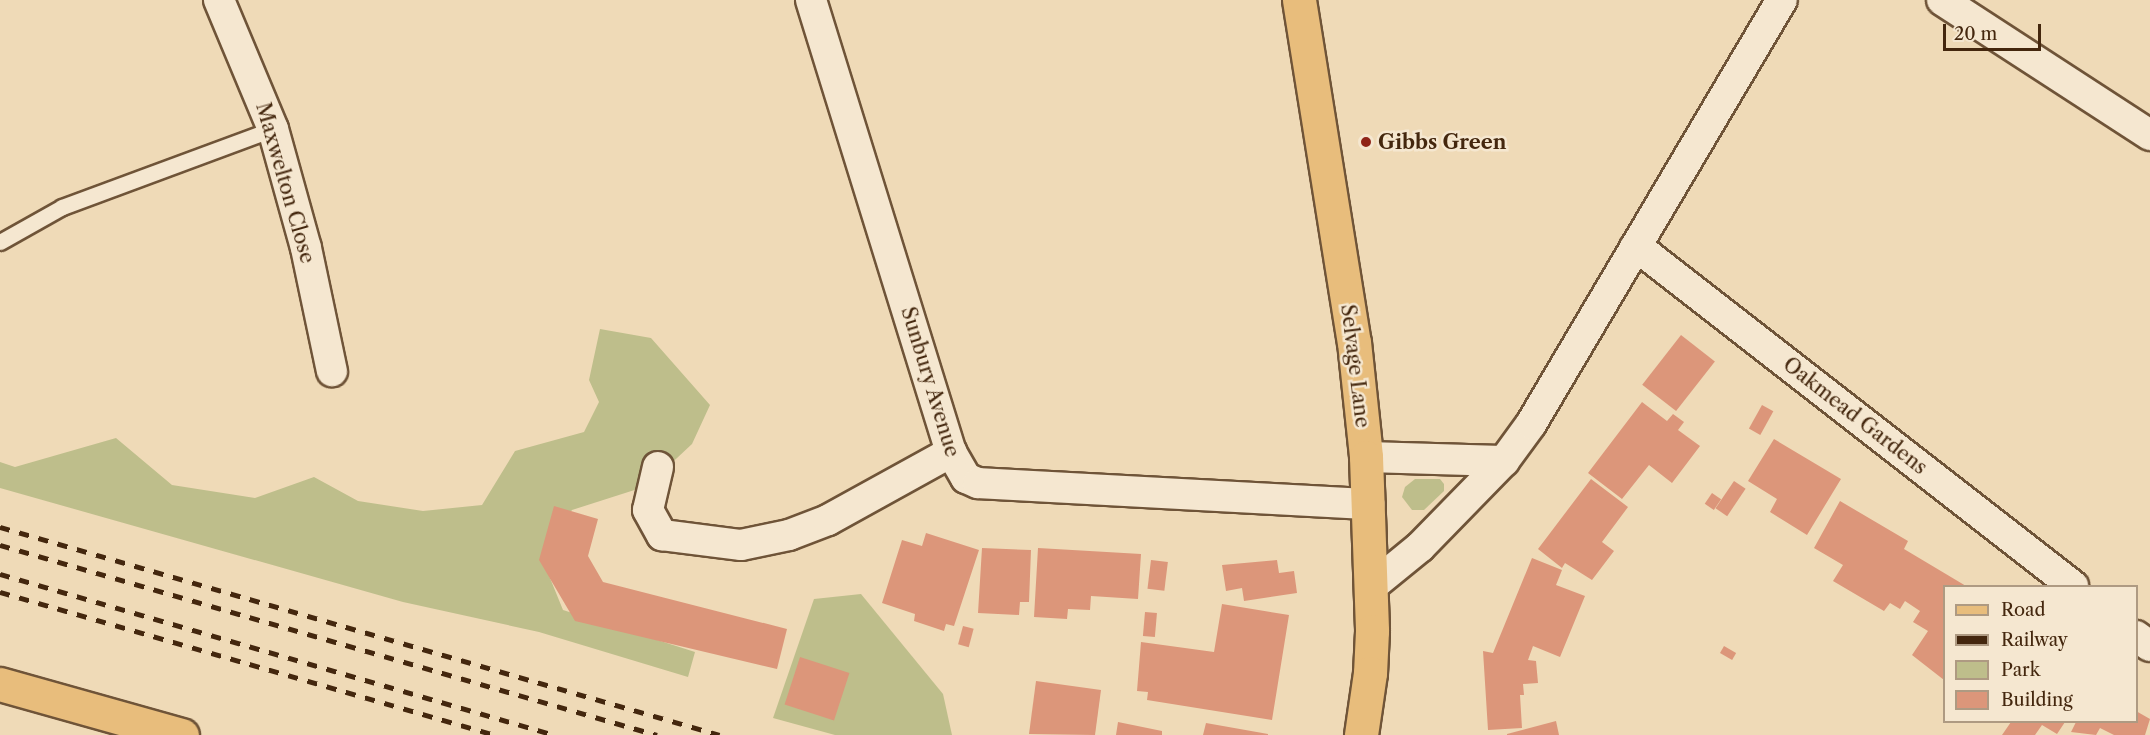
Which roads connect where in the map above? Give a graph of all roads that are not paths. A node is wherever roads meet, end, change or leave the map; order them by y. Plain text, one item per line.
1 (219, 0) edge
2 (811, 0) edge
3 (1299, 0) edge
4 (1782, 0) edge
5 (1942, 0) edge
6 (273, 129) junction
7 (2150, 135) edge
8 (0, 242) edge
9 (1636, 246) junction
10 (332, 371) dead end
11 (951, 452) junction
12 (1366, 457) junction
13 (1504, 461) junction
14 (658, 467) dead end
15 (1369, 504) junction
16 (2072, 585) edge
17 (1371, 587) junction
18 (0, 684) edge
19 (182, 735) edge
20 (1361, 735) edge

1 - 6 street, Maxwelton Close
2 - 11 street, Sunbury Avenue
3 - 12 main road, Selvage Lane
4 - 9 street
5 - 7 street
6 - 8 lane
6 - 10 street, Maxwelton Close
9 - 13 street
9 - 16 street, Oakmead Gardens
11 - 14 street
11 - 15 street, Sunbury Avenue
12 - 13 street
12 - 15 main road, Selvage Lane
13 - 17 street
15 - 17 main road, Selvage Lane
17 - 20 main road, Selvage Lane
18 - 19 main road

